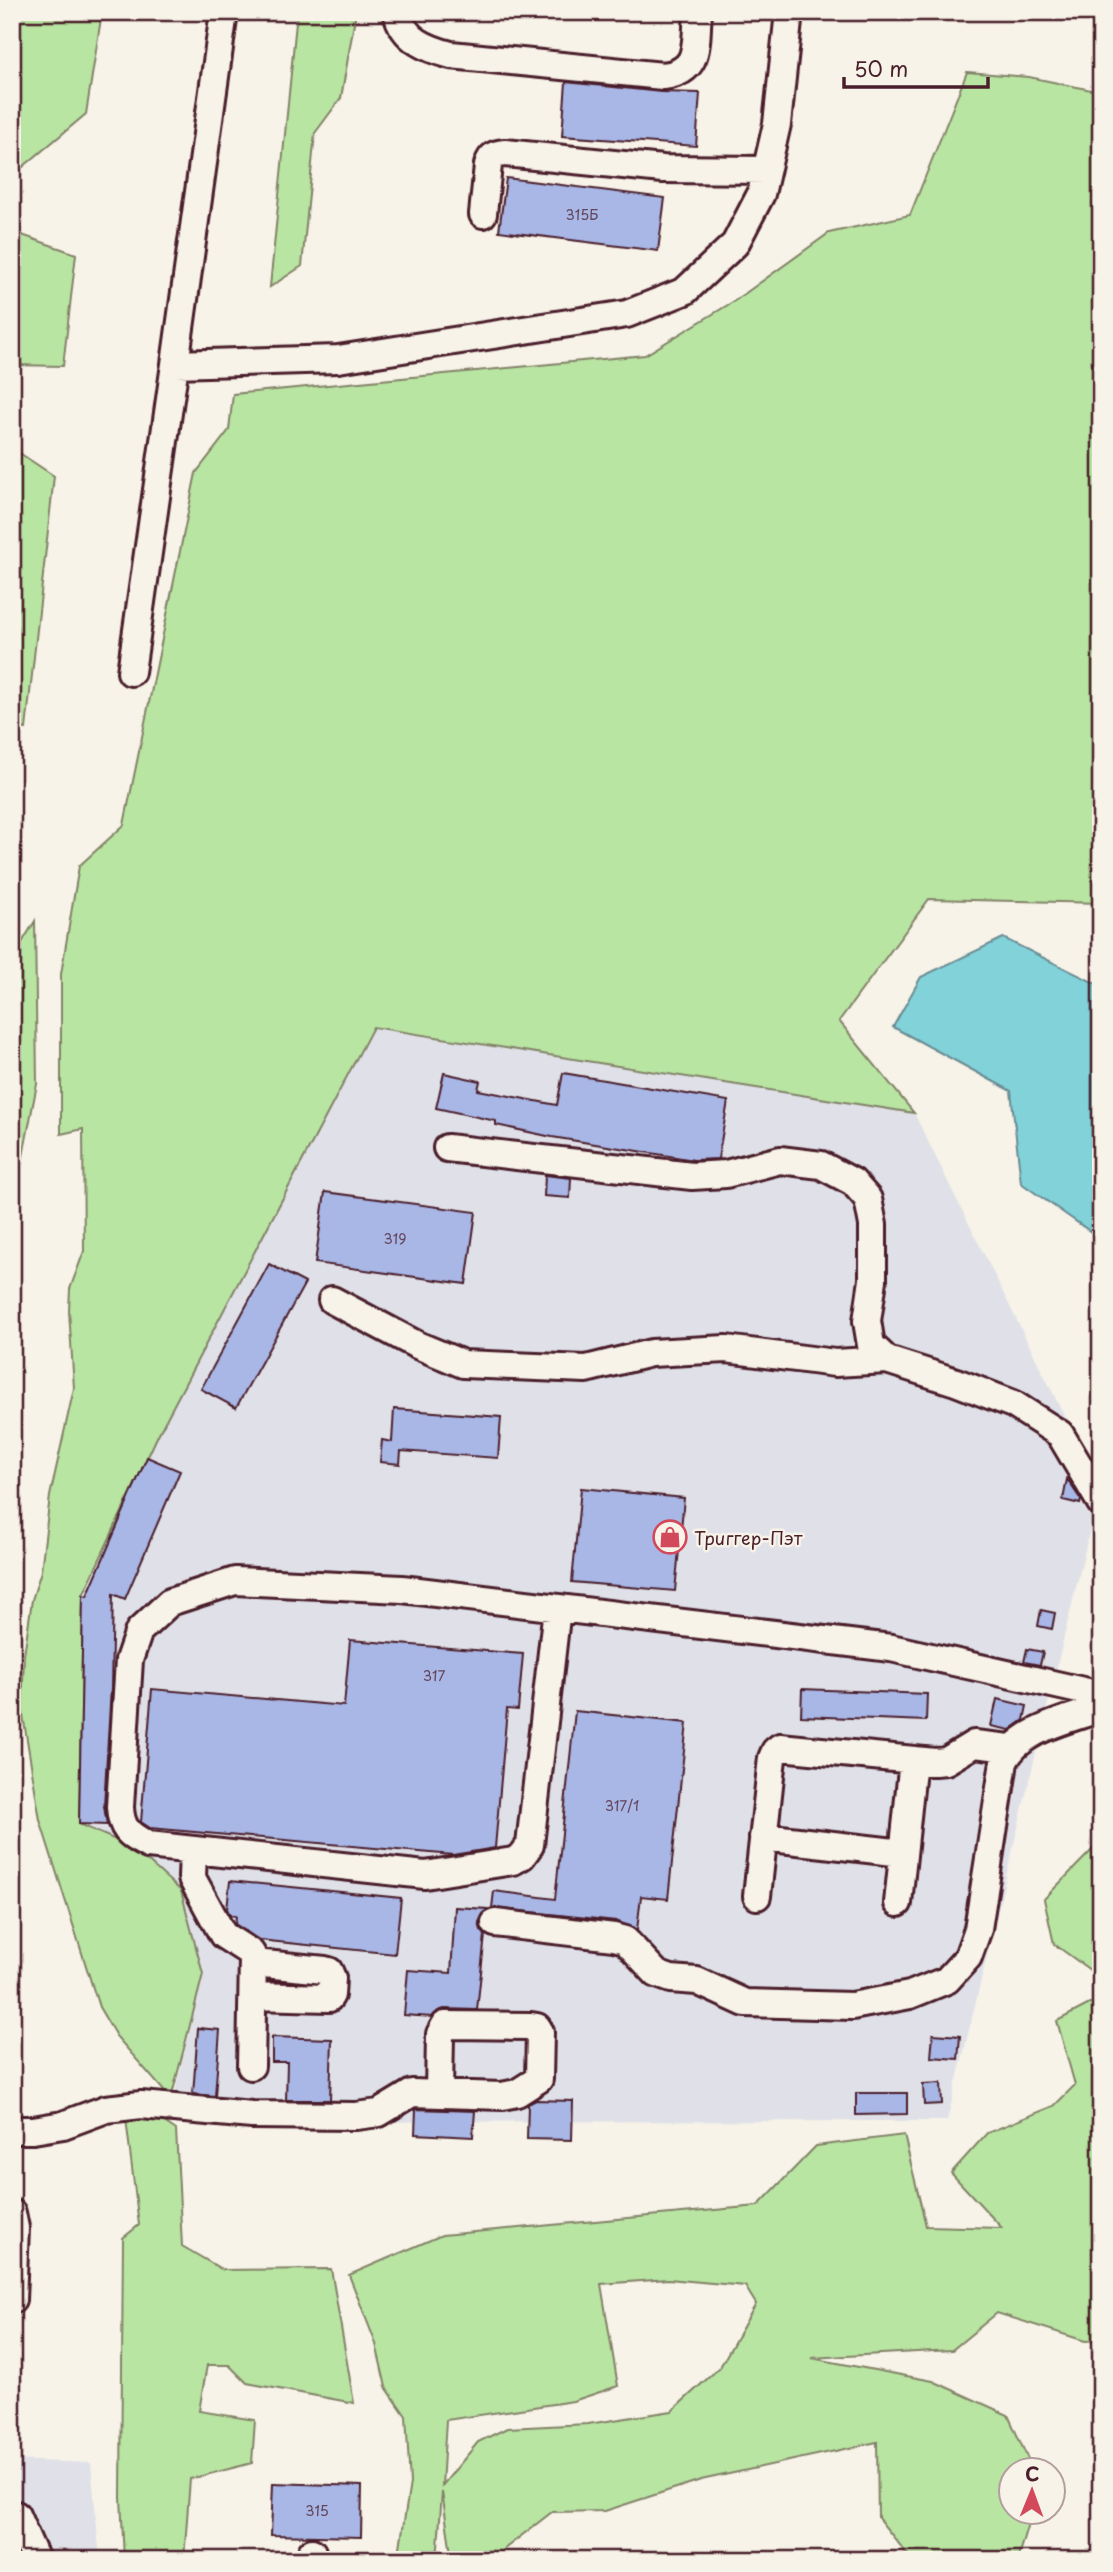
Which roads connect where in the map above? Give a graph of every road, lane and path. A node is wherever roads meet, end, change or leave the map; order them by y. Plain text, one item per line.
1 (225, 12) edge
2 (397, 12) edge
3 (698, 12) edge
4 (789, 12) edge
5 (766, 170) junction
6 (483, 215) dead end
7 (175, 364) junction
8 (131, 672) dead end
9 (447, 1148) dead end
10 (332, 1300) dead end
11 (887, 1360) junction
12 (1101, 1503) edge
13 (557, 1608) junction
14 (1101, 1695) edge
15 (1101, 1708) edge
16 (1010, 1748) junction
17 (913, 1760) junction
18 (764, 1837) junction
19 (193, 1850) junction
20 (903, 1853) junction
21 (757, 1896) dead end
22 (898, 1903) dead end
23 (495, 1923) dead end
24 (254, 1963) junction
25 (253, 1996) junction
26 (251, 2066) dead end
27 (439, 2094) dead end
28 (12, 2130) edge
29 (12, 2213) edge
30 (12, 2300) edge
31 (16, 2515) dead end
32 (36, 2560) edge

1 - 7 lane
2 - 3 lane
4 - 5 lane
5 - 6 lane
5 - 7 lane
7 - 8 lane
9 - 11 lane
10 - 11 lane
11 - 12 lane
13 - 14 lane
13 - 19 lane
13 - 19 lane
15 - 16 lane
16 - 17 lane
16 - 23 lane
17 - 18 lane
17 - 20 lane
18 - 20 lane
18 - 21 lane
19 - 24 lane
20 - 22 lane
24 - 25 lane
24 - 25 lane
25 - 26 lane
27 - 28 lane
29 - 30 lane
31 - 32 lane

